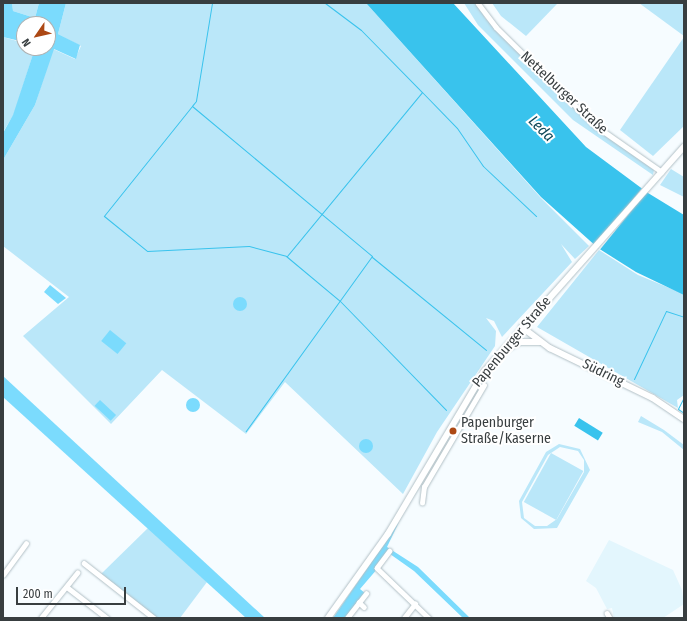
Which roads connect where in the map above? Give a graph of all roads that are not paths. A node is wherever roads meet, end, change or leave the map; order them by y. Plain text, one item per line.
1 (478, 3) edge
2 (684, 147) edge
3 (662, 172) junction
4 (522, 327) junction
5 (542, 343) junction
6 (498, 354) junction
7 (484, 385) dead end
8 (684, 419) edge
9 (422, 503) dead end
10 (26, 543) dead end
11 (390, 551) dead end
12 (84, 563) dead end
13 (77, 573) dead end
14 (3, 575) edge
15 (67, 587) junction
16 (366, 594) dead end
17 (359, 602) junction
18 (415, 604) junction
19 (364, 607) dead end
20 (607, 613) dead end
21 (101, 616) edge
22 (41, 618) edge
23 (107, 618) edge
24 (154, 618) edge
25 (328, 618) edge
26 (347, 618) edge
27 (404, 618) edge
28 (429, 618) edge
29 (610, 618) edge

1 - 3 street, Nettelburger Straße
2 - 3 main road, Papenburger Straße
3 - 4 main road, Papenburger Straße
4 - 5 main road, Südring
4 - 6 main road, Papenburger Straße
5 - 6 main road
5 - 8 main road, Südring
6 - 25 main road, Papenburger Straße
7 - 9 street
10 - 14 street
11 - 18 street
12 - 24 street
13 - 15 street
15 - 21 street
15 - 22 street
16 - 17 street
17 - 19 street
17 - 26 street
18 - 27 street
18 - 28 street
20 - 29 street
21 - 23 street

